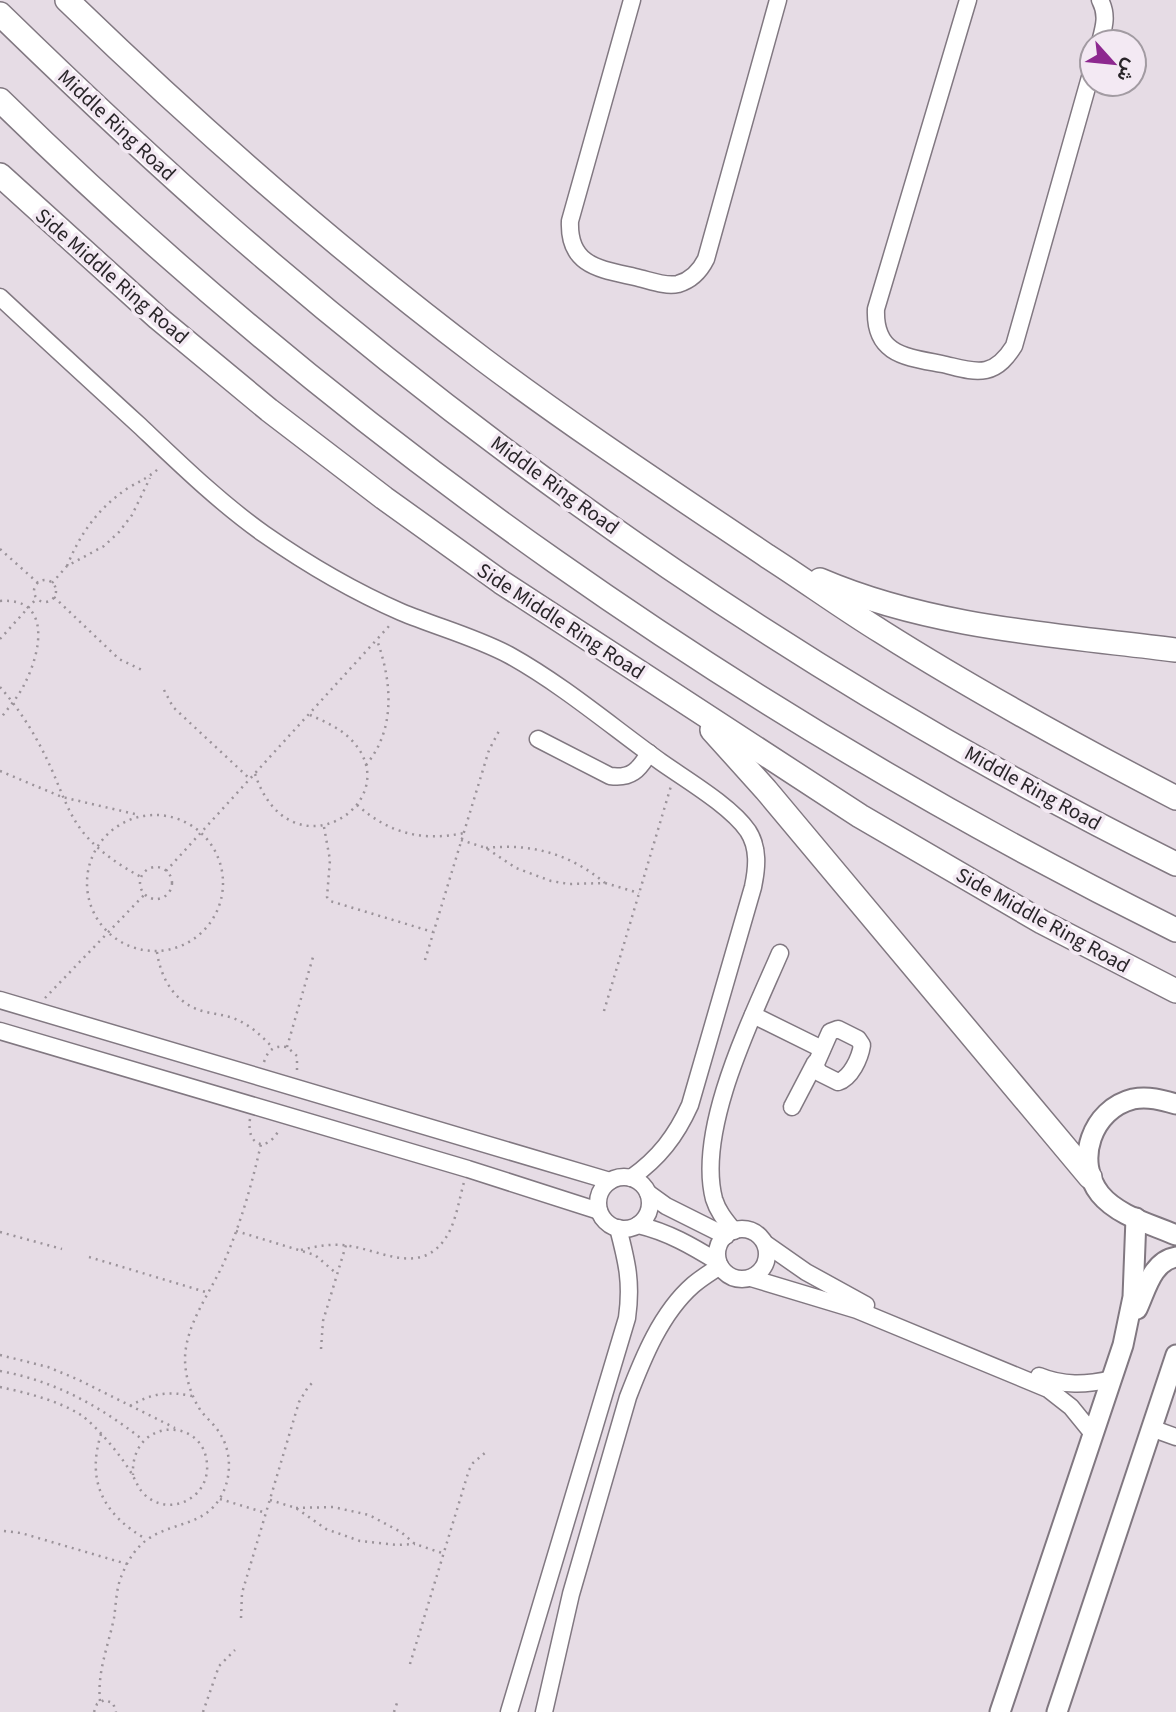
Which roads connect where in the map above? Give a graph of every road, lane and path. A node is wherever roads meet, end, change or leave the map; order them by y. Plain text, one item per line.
1 (67, 0) edge
2 (632, 0) edge
3 (778, 0) edge
4 (968, 0) edge
5 (1100, 0) edge
6 (0, 13) edge
7 (1102, 28) edge
8 (1084, 98) edge
9 (0, 100) edge
10 (0, 176) edge
11 (0, 297) edge
12 (0, 549) edge
13 (770, 557) junction
14 (67, 566) junction
15 (38, 583) junction
16 (52, 583) junction
17 (54, 597) junction
18 (37, 598) junction
19 (0, 601) edge
20 (29, 607) junction
21 (402, 612) junction
22 (0, 639) edge
23 (377, 640) junction
24 (1176, 650) edge
25 (142, 670) dead end
26 (0, 687) edge
27 (163, 690) dead end
28 (683, 701) junction
29 (13, 702) junction
30 (309, 714) junction
31 (0, 719) edge
32 (499, 731) dead end
33 (538, 739) dead end
34 (649, 753) junction
35 (366, 765) junction
36 (0, 771) edge
37 (676, 772) junction
38 (255, 774) junction
39 (250, 779) junction
40 (62, 797) junction
41 (1176, 798) edge
42 (357, 804) junction
43 (142, 816) junction
44 (324, 827) junction
45 (201, 832) junction
46 (464, 833) junction
47 (461, 840) junction
48 (97, 848) junction
49 (486, 848) junction
50 (1176, 864) edge
51 (166, 871) junction
52 (141, 877) junction
53 (605, 883) junction
54 (640, 893) junction
55 (145, 894) junction
56 (1176, 930) edge
57 (433, 932) junction
58 (108, 933) junction
59 (157, 952) junction
60 (780, 953) dead end
61 (313, 957) dead end
62 (425, 960) dead end
63 (1176, 991) edge
64 (0, 1000) edge
65 (34, 1010) junction
66 (604, 1011) dead end
67 (753, 1015) junction
68 (0, 1031) edge
69 (287, 1047) junction
70 (273, 1048) junction
71 (260, 1077) junction
72 (293, 1087) junction
73 (1176, 1104) edge
74 (252, 1105) junction
75 (792, 1107) dead end
76 (286, 1115) junction
77 (261, 1144) junction
78 (468, 1169) junction
79 (1090, 1177) junction
80 (631, 1178) junction
81 (610, 1181) junction
82 (648, 1194) junction
83 (599, 1211) junction
84 (1136, 1218) junction
85 (638, 1224) junction
86 (618, 1228) junction
87 (236, 1231) junction
88 (0, 1232) edge
89 (730, 1233) junction
90 (1176, 1235) edge
91 (766, 1244) junction
92 (346, 1245) junction
93 (62, 1250) dead end
94 (301, 1250) junction
95 (89, 1257) dead end
96 (1176, 1257) edge
97 (719, 1264) junction
98 (337, 1274) junction
99 (751, 1278) junction
100 (209, 1293) junction
101 (1127, 1330) junction
102 (321, 1349) dead end
103 (0, 1355) edge
104 (1176, 1355) edge
105 (0, 1371) edge
106 (1112, 1379) junction
107 (314, 1381) dead end
108 (0, 1387) edge
109 (192, 1396) junction
110 (130, 1406) junction
111 (1151, 1428) junction
112 (178, 1430) junction
113 (101, 1434) junction
114 (1093, 1434) junction
115 (1176, 1437) edge
116 (143, 1440) junction
117 (486, 1452) dead end
118 (133, 1475) junction
119 (220, 1499) junction
120 (270, 1500) junction
121 (296, 1508) junction
122 (266, 1513) junction
123 (4, 1531) dead end
124 (147, 1539) junction
125 (415, 1544) junction
126 (444, 1554) junction
127 (127, 1564) junction
128 (241, 1618) dead end
129 (235, 1650) dead end
130 (410, 1664) dead end
131 (398, 1700) dead end
132 (100, 1702) junction
133 (94, 1712) edge
134 (116, 1712) edge
135 (203, 1712) edge
136 (394, 1712) edge
137 (509, 1712) edge
138 (544, 1712) edge
139 (1000, 1712) edge
140 (1058, 1712) edge

1 - 13 highway
2 - 3 street
4 - 8 street
5 - 7 street
6 - 50 highway, Middle Ring Road
9 - 56 highway
10 - 28 highway, Side Middle Ring Road
11 - 21 street
12 - 15 path
13 - 24 highway
13 - 41 highway
14 - 14 path
14 - 16 path
15 - 16 path
15 - 18 path
16 - 17 path
17 - 18 path
17 - 25 path
18 - 20 path
19 - 20 path
20 - 22 path
20 - 29 path
21 - 23 path
21 - 34 street
23 - 30 path
23 - 35 path
26 - 29 path
27 - 39 path
28 - 63 highway, Side Middle Ring Road
28 - 79 highway
29 - 31 path
29 - 40 path
30 - 35 path
30 - 38 path
32 - 46 path
33 - 34 street
34 - 37 street
35 - 42 path
36 - 40 path
37 - 54 path
37 - 80 street
38 - 39 path
38 - 44 path
39 - 45 path
40 - 43 path
40 - 48 path
42 - 44 path
42 - 46 path
43 - 45 path
43 - 48 path
44 - 57 path
45 - 51 path
45 - 59 path
46 - 47 path
47 - 49 path
47 - 57 path
48 - 52 path
48 - 58 path
49 - 53 path
49 - 53 path
51 - 52 path
51 - 55 path
52 - 55 path
53 - 54 path
54 - 66 path
55 - 58 path
57 - 62 path
58 - 59 path
58 - 65 path
59 - 70 path
60 - 67 street
61 - 69 path
64 - 65 street
65 - 71 street
67 - 75 street
67 - 89 street
68 - 74 street
69 - 70 path
69 - 72 path
70 - 71 path
71 - 72 street
72 - 81 street
73 - 79 main road
74 - 76 street
74 - 77 path
76 - 77 path
76 - 78 street
77 - 87 path
78 - 83 street
78 - 92 path
79 - 84 main road
80 - 81 street
80 - 82 street
81 - 83 street
82 - 85 street
82 - 89 street
83 - 86 street
84 - 90 main road
84 - 101 main road
85 - 86 street
85 - 97 street
86 - 137 street
87 - 94 path
87 - 100 path
88 - 93 path
89 - 91 street
89 - 97 street
91 - 99 street
91 - 106 street
92 - 94 path
92 - 98 path
94 - 98 path
95 - 100 path
96 - 101 main road
97 - 99 street
97 - 138 street
98 - 102 path
99 - 114 street
100 - 109 path
101 - 106 main road
103 - 110 path
104 - 111 main road
105 - 116 path
106 - 114 main road
107 - 120 path
108 - 113 path
109 - 110 path
109 - 119 path
110 - 112 path
111 - 115 street
111 - 140 main road
112 - 116 path
112 - 118 path
113 - 118 path
113 - 124 path
114 - 139 main road
116 - 118 path
117 - 126 path
119 - 122 path
119 - 124 path
120 - 121 path
120 - 122 path
121 - 125 path
121 - 125 path
122 - 128 path
123 - 127 path
124 - 127 path
125 - 126 path
126 - 130 path
127 - 132 path
129 - 135 path
131 - 136 path
132 - 133 path
132 - 134 path

